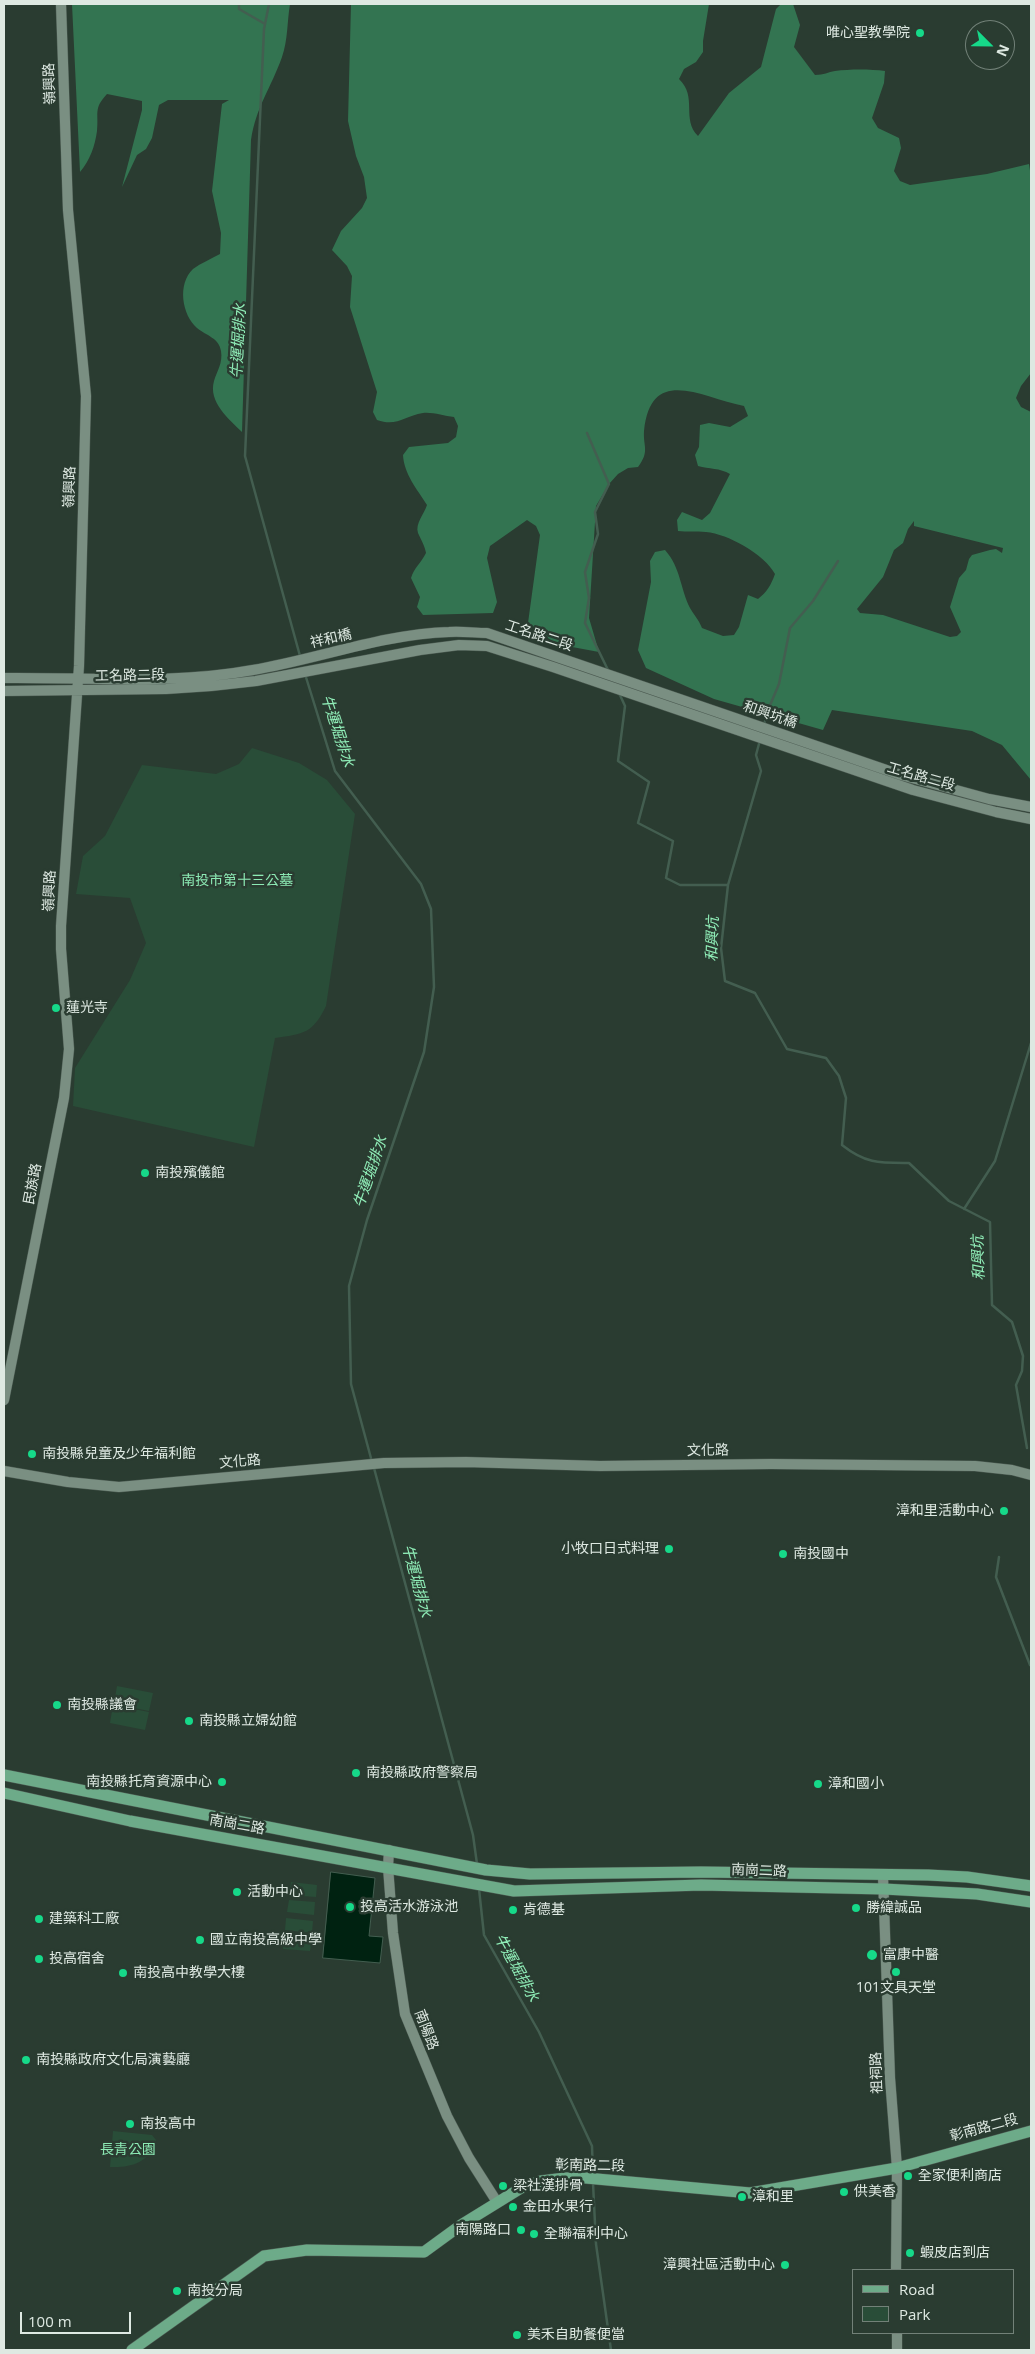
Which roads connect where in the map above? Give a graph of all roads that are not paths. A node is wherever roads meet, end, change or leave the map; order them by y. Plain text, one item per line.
1 (61, 4) edge
2 (416, 636) joint
3 (420, 650) joint
4 (252, 671) joint
5 (78, 677) junction
6 (4, 678) edge
7 (256, 681) joint
8 (77, 690) junction
9 (4, 691) edge
10 (721, 712) joint
11 (717, 724) joint
12 (811, 744) joint
13 (805, 755) joint
14 (1031, 807) edge
15 (1031, 819) edge
16 (62, 971) joint
17 (4, 1400) edge
18 (4, 1471) edge
19 (1031, 1475) edge
20 (4, 1775) edge
21 (4, 1793) edge
22 (389, 1850) junction
23 (388, 1867) junction
24 (882, 1876) junction
25 (1031, 1886) edge
26 (884, 1889) junction
27 (1031, 1902) edge
28 (1031, 2131) edge
29 (897, 2168) junction
30 (497, 2202) junction
31 (896, 2269) edge
32 (896, 2334) edge
33 (132, 2350) edge
34 (897, 2350) edge

1 - 5 main road, 嶺興路
2 - 4 main road, 祥和橋
2 - 10 main road, 工名路二段
3 - 7 main road, 祥和橋
3 - 11 main road, 工名路二段
4 - 5 main road, 工名路二段
5 - 6 main road, 工名路二段
5 - 8 main road, 嶺興路
7 - 8 main road, 工名路二段
8 - 9 main road, 工名路二段
8 - 16 main road, 嶺興路
10 - 12 main road, 和興坑橋
11 - 13 main road, 和興坑橋
12 - 14 main road, 工名路二段
13 - 15 main road, 工名路二段
16 - 17 main road, 民族路
18 - 19 main road, 文化路
20 - 22 main road, 南崗二路
21 - 23 main road, 南崗二路
22 - 23 main road, 南陽路
22 - 24 main road, 南崗二路
23 - 26 main road, 南崗二路
23 - 30 main road, 南陽路
24 - 25 main road, 南崗二路
24 - 26 main road, 祖祠路
26 - 27 main road, 南崗二路
26 - 29 main road, 祖祠路
28 - 29 main road, 彰南路二段
29 - 30 main road, 彰南路二段
29 - 31 main road, 祖祠路
30 - 33 main road, 彰南路二段
32 - 34 main road

